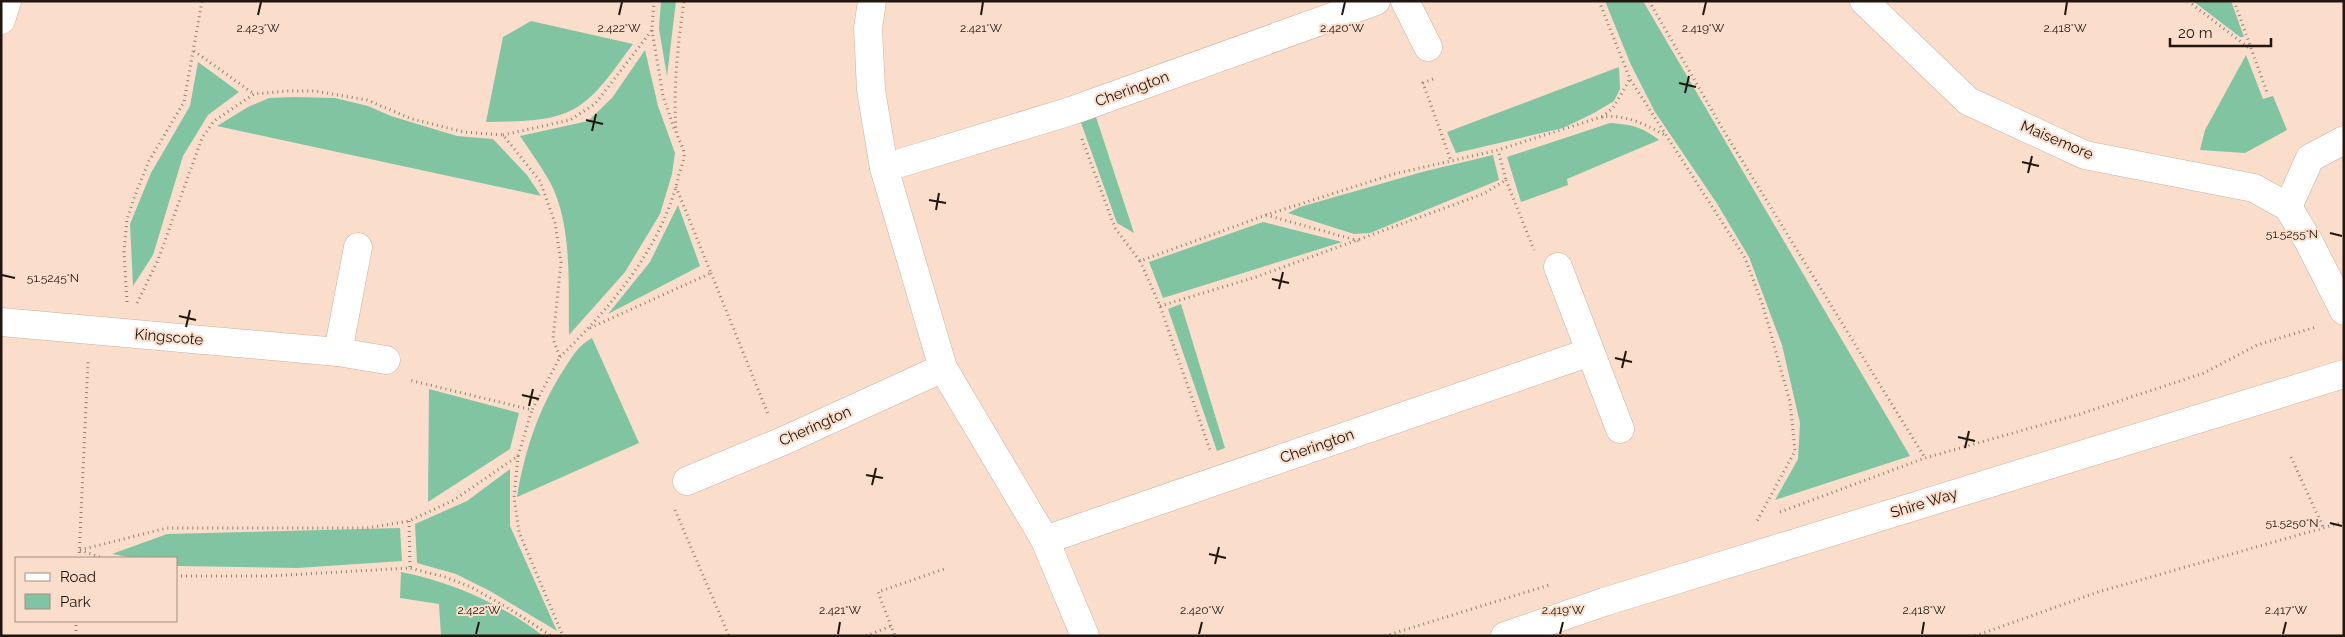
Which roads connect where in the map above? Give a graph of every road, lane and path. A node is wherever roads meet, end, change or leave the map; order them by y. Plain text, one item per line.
1 (7, 1) edge
2 (202, 1) edge
3 (654, 1) edge
4 (684, 1) edge
5 (872, 1) edge
6 (1376, 1) edge
7 (1405, 1) edge
8 (1599, 1) edge
9 (1649, 1) edge
10 (1864, 1) edge
11 (2188, 1) edge
12 (2234, 1) edge
13 (1, 20) edge
14 (652, 30) junction
15 (1428, 47) dead end
16 (2250, 49) junction
17 (194, 51) junction
18 (1441, 76) dead end
19 (1630, 79) junction
20 (254, 94) junction
21 (2268, 95) dead end
22 (1071, 111) junction
23 (1601, 117) junction
24 (676, 132) junction
25 (503, 135) junction
26 (1665, 135) junction
27 (2344, 140) edge
28 (1498, 150) junction
29 (1451, 161) junction
30 (884, 168) junction
31 (1506, 180) junction
32 (676, 187) junction
33 (2288, 207) junction
34 (1266, 215) junction
35 (1359, 241) junction
36 (358, 247) dead end
37 (1140, 260) junction
38 (1558, 267) joint
39 (711, 273) junction
40 (1160, 306) junction
41 (128, 308) dead end
42 (133, 310) dead end
43 (2334, 318) edge
44 (1, 322) edge
45 (590, 328) junction
46 (89, 330) junction
47 (338, 352) junction
48 (1590, 352) junction
49 (560, 357) junction
50 (386, 360) joint
51 (943, 368) junction
52 (2344, 374) edge
53 (532, 410) junction
54 (1620, 429) dead end
55 (782, 441) junction
56 (518, 456) junction
57 (2291, 457) dead end
58 (1925, 458) junction
59 (1220, 479) junction
60 (687, 481) joint
61 (1775, 514) dead end
62 (1766, 518) dead end
63 (409, 521) junction
64 (2344, 522) edge
65 (2323, 527) junction
66 (1045, 540) junction
67 (80, 550) junction
68 (79, 557) edge
69 (99, 557) edge
70 (410, 568) junction
71 (947, 568) dead end
72 (178, 576) edge
73 (1508, 598) dead end
74 (76, 622) edge
75 (891, 626) junction
76 (76, 636) edge
77 (551, 636) edge
78 (563, 636) edge
79 (728, 636) edge
80 (866, 636) edge
81 (895, 636) edge
82 (1085, 636) edge
83 (1385, 636) edge
84 (1505, 636) edge
85 (1975, 636) edge

1 - 13 street
2 - 17 path
3 - 14 path
4 - 24 path
5 - 30 street
6 - 22 street, Cherington
7 - 15 street
8 - 19 path
9 - 58 path
10 - 33 street, Maisemore
11 - 16 path
12 - 16 path
14 - 24 path
14 - 25 path
16 - 21 path
17 - 20 path
17 - 41 path
18 - 29 path
19 - 23 path
19 - 26 path
20 - 25 path
20 - 42 path
22 - 30 street, Cherington
22 - 37 path
23 - 26 path
23 - 28 path
24 - 32 path
25 - 49 path
26 - 62 path
27 - 33 street
28 - 29 path
28 - 31 path
29 - 34 path
30 - 51 street
31 - 35 path
31 - 38 path
32 - 39 path
32 - 45 path
33 - 43 street, Maisemore
34 - 35 path
34 - 37 path
35 - 40 path
36 - 47 street
37 - 40 path
38 - 48 street
39 - 45 path
39 - 55 path
40 - 59 path
43 - 58 path
44 - 46 street, Kingscote
45 - 49 path
46 - 47 street, Kingscote
46 - 67 path
47 - 50 street, Kingscote
48 - 54 street
48 - 59 street, Cherington
49 - 53 path
50 - 53 path
51 - 55 street, Cherington
51 - 66 street
52 - 84 street, Shire Way
53 - 56 path
55 - 60 street, Cherington
56 - 63 path
56 - 78 path
57 - 65 path
58 - 61 path
59 - 66 street, Cherington
60 - 79 path
63 - 67 path
63 - 70 path
64 - 65 path
65 - 85 path
66 - 82 street
67 - 68 path
67 - 69 path
70 - 72 path
70 - 77 path
71 - 75 path
73 - 83 path
74 - 76 path
75 - 80 path
75 - 81 path

